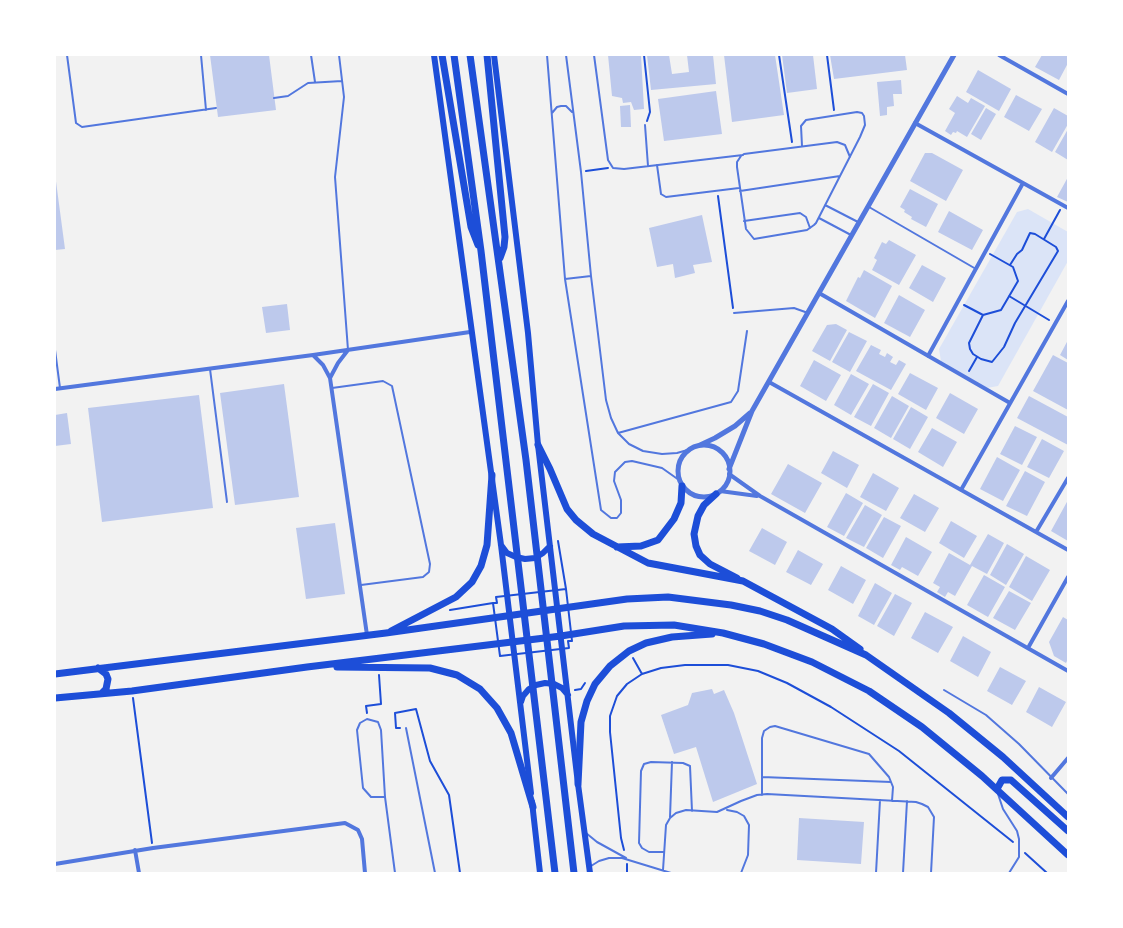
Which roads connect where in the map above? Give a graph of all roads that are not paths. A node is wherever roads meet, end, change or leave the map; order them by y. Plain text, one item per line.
1 (67, 55) edge
2 (201, 55) edge
3 (311, 55) edge
4 (339, 55) edge
5 (434, 55) edge
6 (442, 55) edge
7 (454, 55) edge
8 (470, 55) edge
9 (487, 55) edge
10 (494, 55) edge
11 (547, 55) edge
12 (566, 55) edge
13 (594, 55) edge
14 (954, 55) edge
15 (998, 55) edge
16 (342, 81) junction
17 (315, 82) junction
18 (1068, 94) edge
19 (274, 98) dead end
20 (216, 108) dead end
21 (206, 110) junction
22 (572, 112) junction
23 (551, 114) junction
24 (915, 123) junction
25 (644, 125) road end
26 (802, 146) junction
27 (744, 154) junction
28 (850, 157) junction
29 (657, 165) junction
30 (648, 166) junction
31 (840, 176) junction
32 (1023, 183) junction
33 (740, 188) junction
34 (740, 191) junction
35 (825, 206) junction
36 (868, 207) junction
37 (1068, 208) edge
38 (819, 218) junction
39 (744, 221) junction
40 (859, 222) junction
41 (810, 228) junction
42 (852, 235) junction
43 (481, 252) junction
44 (499, 260) junction
45 (976, 268) junction
46 (591, 276) junction
47 (565, 279) junction
48 (819, 293) junction
49 (1068, 302) edge
50 (734, 313) road end
51 (808, 313) junction
52 (747, 331) dead end
53 (470, 332) junction
54 (55, 350) edge
55 (348, 350) junction
56 (313, 355) junction
57 (928, 356) junction
58 (210, 369) junction
59 (330, 378) junction
60 (769, 382) junction
61 (60, 388) junction
62 (332, 388) junction
63 (55, 389) edge
64 (1010, 403) junction
65 (752, 411) junction
66 (618, 433) junction
67 (538, 445) junction
68 (692, 448) junction
69 (729, 471) junction
70 (492, 475) junction
71 (1068, 478) edge
72 (681, 483) junction
73 (961, 490) junction
74 (718, 493) junction
75 (760, 496) junction
76 (227, 502) dead end
77 (1036, 532) junction
78 (501, 545) junction
79 (550, 546) junction
80 (615, 547) junction
81 (1068, 550) edge
82 (1068, 577) edge
83 (743, 581) junction
84 (360, 585) junction
85 (557, 610) junction
86 (509, 616) junction
87 (386, 633) junction
88 (723, 633) junction
89 (367, 635) junction
90 (561, 636) junction
91 (512, 642) junction
92 (1028, 648) junction
93 (866, 655) junction
94 (307, 667) junction
95 (98, 668) junction
96 (1068, 671) edge
97 (55, 674) edge
98 (944, 690) dead end
99 (102, 692) junction
100 (568, 695) junction
101 (55, 698) edge
102 (520, 705) junction
103 (406, 728) road end
104 (1068, 758) edge
105 (672, 762) junction
106 (762, 778) junction
107 (1050, 778) junction
108 (891, 782) junction
109 (578, 784) junction
110 (997, 789) junction
111 (1068, 794) edge
112 (762, 795) junction
113 (385, 797) junction
114 (880, 800) junction
115 (892, 801) junction
116 (907, 801) junction
117 (533, 807) junction
118 (692, 810) junction
119 (726, 810) junction
120 (1068, 816) edge
121 (670, 818) junction
122 (1068, 831) edge
123 (585, 832) junction
124 (136, 850) junction
125 (664, 852) junction
126 (1068, 855) edge
127 (627, 859) junction
128 (55, 864) edge
129 (590, 870) edge
130 (663, 870) junction
131 (139, 873) edge
132 (365, 873) edge
133 (395, 873) edge
134 (435, 873) edge
135 (540, 873) edge
136 (555, 873) edge
137 (574, 873) edge
138 (671, 873) edge
139 (741, 873) edge
140 (876, 873) edge
141 (903, 873) edge
142 (931, 873) edge
143 (1009, 873) edge

1 - 21 lane
2 - 21 lane
3 - 17 lane
4 - 16 lane
5 - 53 main road
6 - 43 main road
7 - 43 main road
8 - 44 main road
9 - 44 main road
10 - 67 main road
11 - 23 lane
12 - 22 lane
13 - 30 lane
14 - 24 street
15 - 18 street
16 - 17 lane
16 - 55 lane
17 - 19 lane
20 - 21 lane
22 - 23 lane
22 - 46 lane
23 - 47 lane
24 - 32 street
24 - 36 street
25 - 30 lane
26 - 27 lane
26 - 28 lane
26 - 28 lane
27 - 29 lane
27 - 33 lane
28 - 31 lane
29 - 30 lane
29 - 33 lane
31 - 34 lane
31 - 35 lane
32 - 37 street
32 - 45 street
33 - 34 lane
34 - 39 lane
35 - 38 lane
35 - 40 lane
36 - 40 street
36 - 45 lane
38 - 41 lane
38 - 42 lane
39 - 41 lane
39 - 41 lane
40 - 42 street
42 - 48 street
43 - 136 main road
44 - 137 main road
45 - 57 street
46 - 47 lane
46 - 66 lane
47 - 72 lane
48 - 51 street
48 - 57 street
49 - 64 street
50 - 51 lane
51 - 60 street
52 - 66 lane
53 - 55 street
53 - 70 main road
54 - 61 lane
55 - 56 street
55 - 59 street
56 - 58 street
56 - 59 street
57 - 64 street
58 - 61 street
58 - 76 lane
59 - 62 street
60 - 65 street
60 - 73 street
61 - 63 street
62 - 84 street
62 - 84 lane
64 - 73 street
65 - 68 street
65 - 69 street
66 - 68 lane
67 - 79 main road
67 - 80 main road
68 - 69 street
68 - 72 street
69 - 74 street
69 - 75 street
70 - 78 main road
70 - 87 main road
71 - 77 street
72 - 74 street
72 - 80 main road
73 - 77 street
74 - 75 street
74 - 83 main road
75 - 92 street
77 - 81 street
78 - 79 main road
78 - 86 main road
79 - 85 main road
80 - 83 main road
82 - 92 street
83 - 93 main road
84 - 89 street
85 - 86 main road
85 - 90 main road
85 - 93 main road
86 - 87 main road
86 - 91 main road
87 - 89 main road
88 - 90 main road
88 - 109 main road
88 - 110 main road
89 - 95 main road
90 - 91 main road
90 - 100 main road
91 - 94 main road
91 - 102 main road
92 - 96 street
93 - 120 main road
94 - 99 main road
94 - 117 main road
95 - 97 main road
95 - 99 main road
98 - 107 lane
99 - 101 main road
100 - 102 main road
100 - 109 main road
102 - 117 main road
103 - 134 lane
104 - 107 street
105 - 118 lane
105 - 121 lane
105 - 125 lane
106 - 108 lane
106 - 108 lane
106 - 112 lane
107 - 111 lane
108 - 115 lane
109 - 123 main road
110 - 122 main road
110 - 126 main road
110 - 143 lane
112 - 114 lane
112 - 119 lane
113 - 113 lane
113 - 133 lane
114 - 115 lane
114 - 140 lane
115 - 116 lane
116 - 141 lane
116 - 142 lane
117 - 135 main road
118 - 119 lane
118 - 121 lane
119 - 139 lane
121 - 125 lane
123 - 127 lane
123 - 129 main road
124 - 128 street
124 - 131 street
124 - 132 street
125 - 130 lane
127 - 129 lane
127 - 130 lane
130 - 138 lane

